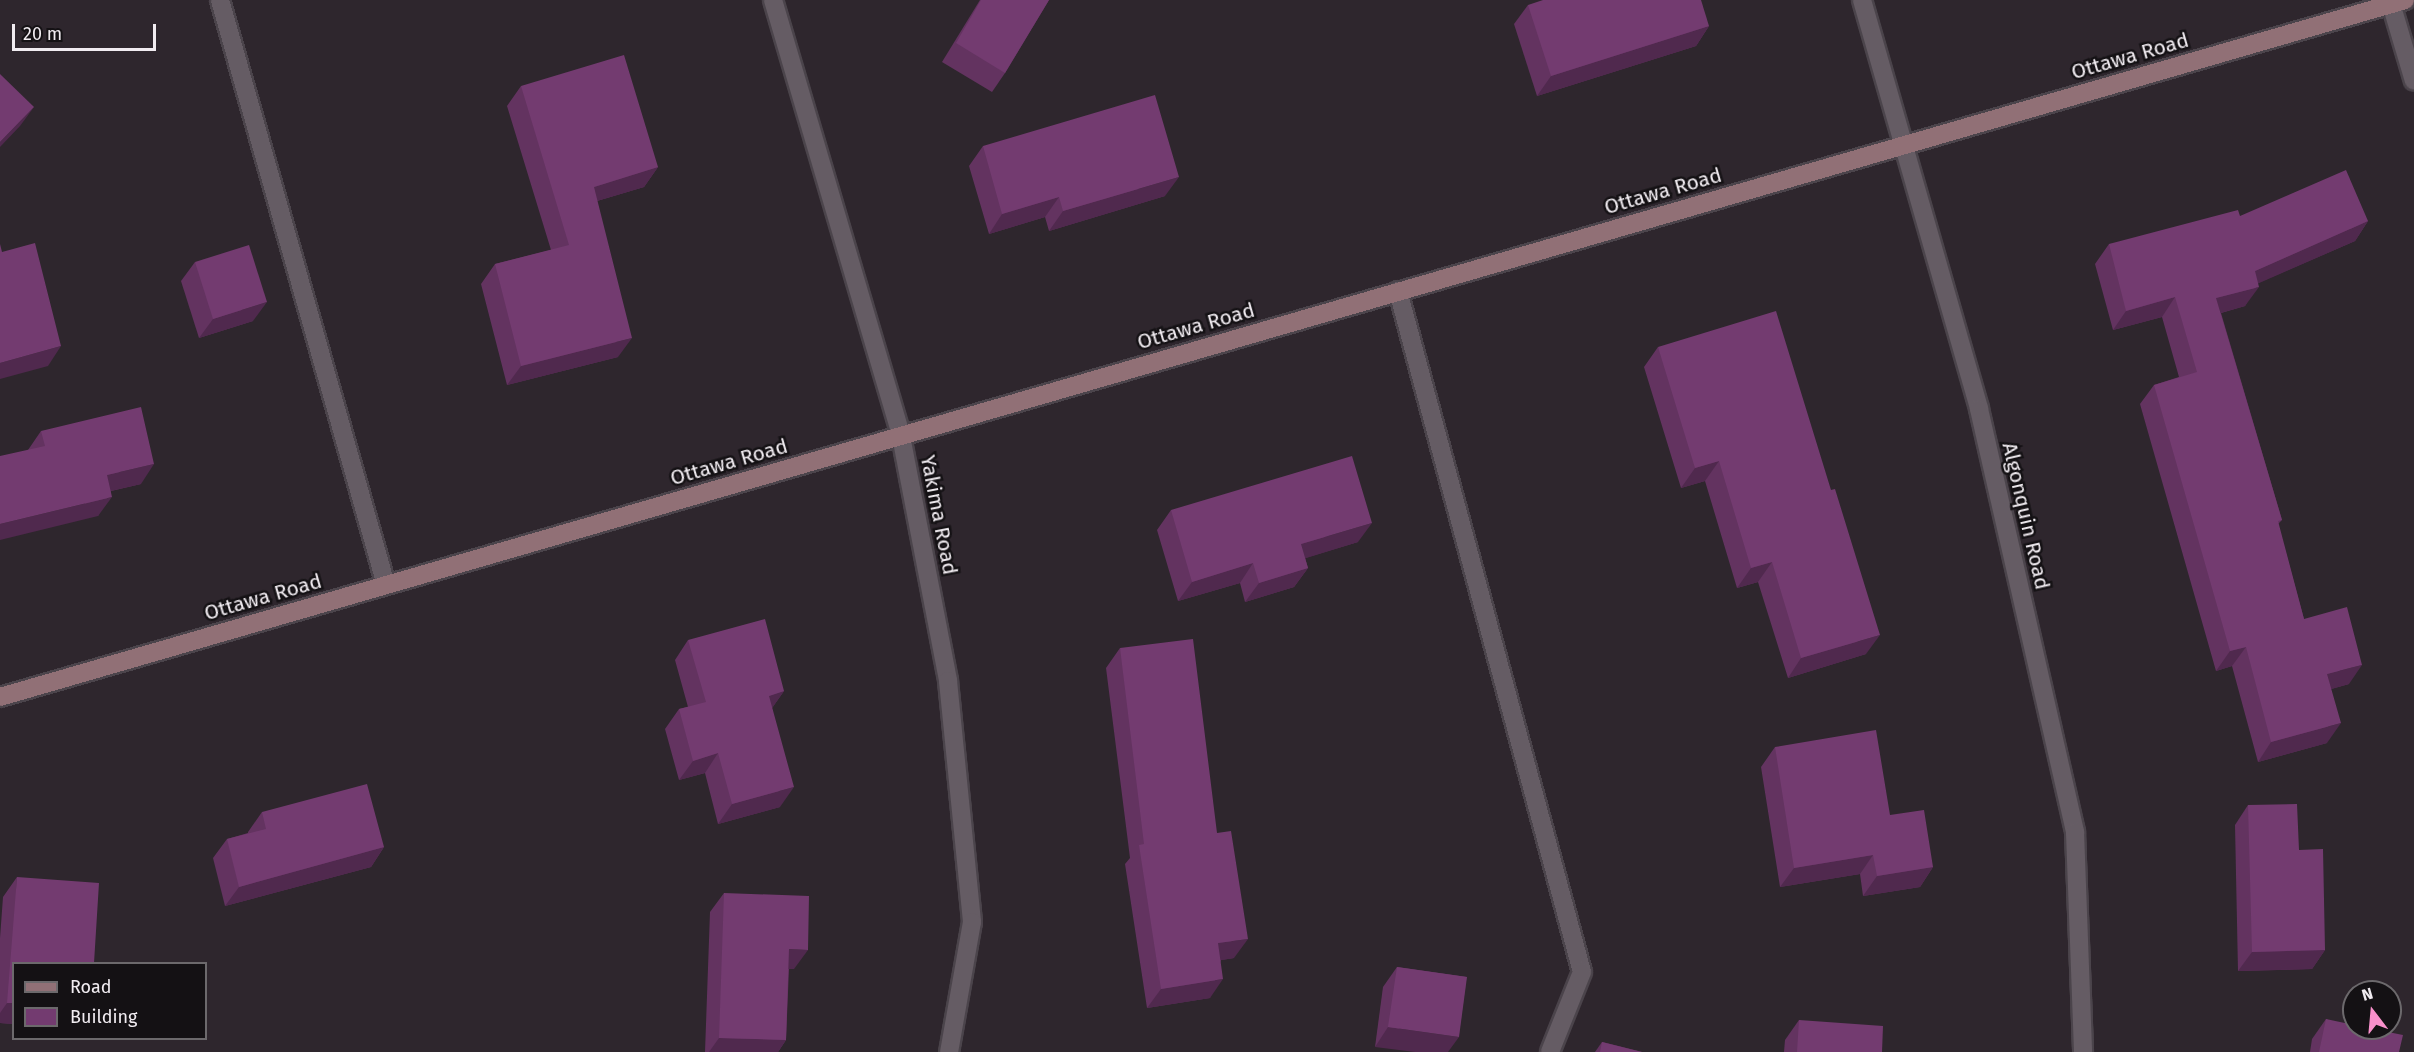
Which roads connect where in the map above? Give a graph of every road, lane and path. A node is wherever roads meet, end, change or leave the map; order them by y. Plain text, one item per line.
1 (220, 0) edge
2 (773, 0) edge
3 (1863, 0) edge
4 (2396, 1) edge
5 (2414, 81) edge
6 (1905, 145) junction
7 (1398, 291) junction
8 (901, 436) junction
9 (386, 585) junction
10 (0, 697) edge
11 (949, 1052) edge
12 (1550, 1052) edge
13 (2083, 1052) edge

1 - 9 street
2 - 8 street, Yakima Road
3 - 6 street, Algonquin Road
4 - 5 street
4 - 6 street, Ottawa Road
6 - 7 street, Ottawa Road
6 - 13 street, Algonquin Road
7 - 8 street, Ottawa Road
7 - 12 street
8 - 9 street, Ottawa Road
8 - 11 street, Yakima Road
9 - 10 street, Ottawa Road

